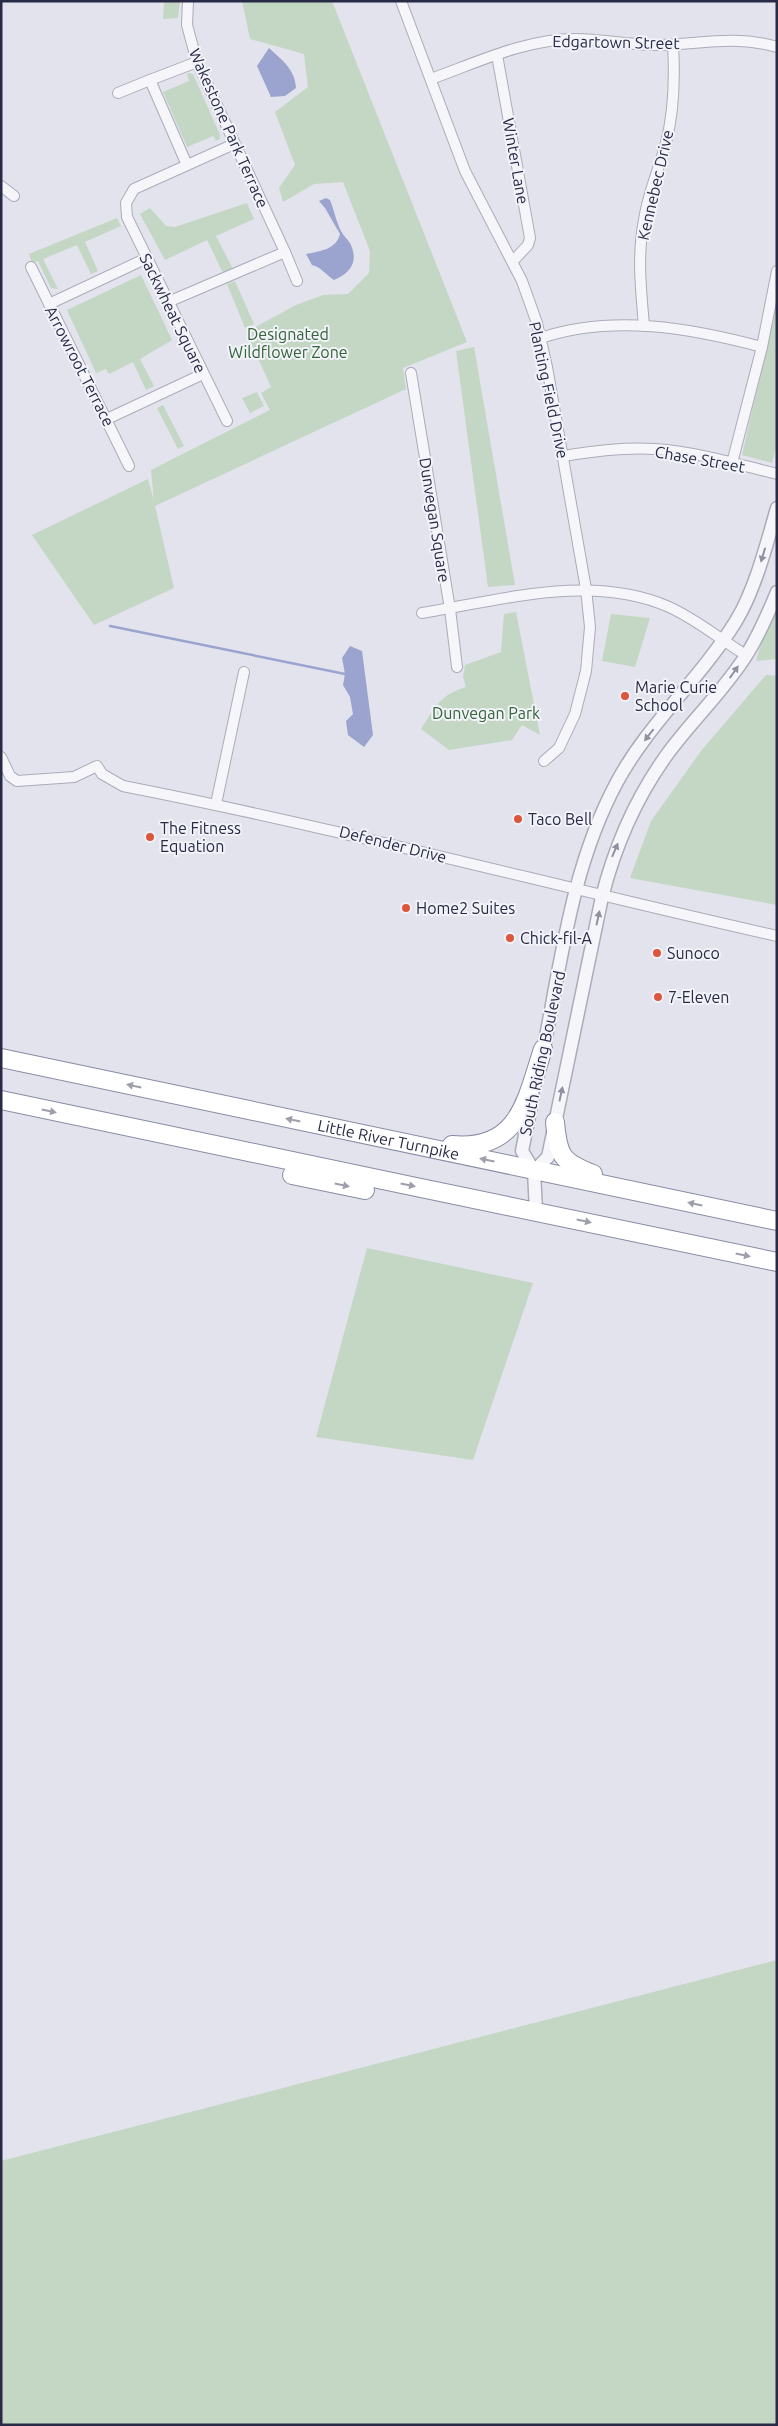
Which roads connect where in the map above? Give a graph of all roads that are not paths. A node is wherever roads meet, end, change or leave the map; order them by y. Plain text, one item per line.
1 (188, 1) edge
2 (401, 1) edge
3 (673, 45) junction
4 (777, 47) edge
5 (497, 55) junction
6 (196, 62) junction
7 (430, 79) junction
8 (150, 80) junction
9 (118, 93) dead end
10 (234, 144) junction
11 (187, 165) junction
12 (1, 186) edge
13 (14, 196) dead end
14 (285, 252) junction
15 (147, 258) junction
16 (513, 261) junction
17 (31, 267) dead end
18 (777, 271) edge
19 (297, 281) dead end
20 (168, 302) junction
21 (49, 304) junction
22 (644, 326) junction
23 (541, 338) junction
24 (762, 348) junction
25 (411, 373) dead end
26 (203, 374) junction
27 (107, 419) junction
28 (227, 421) dead end
29 (563, 456) junction
30 (732, 463) junction
31 (130, 466) dead end
32 (777, 474) edge
33 (777, 508) edge
34 (586, 589) junction
35 (777, 592) edge
36 (450, 609) junction
37 (422, 613) dead end
38 (722, 640) junction
39 (746, 655) junction
40 (457, 667) dead end
41 (244, 672) dead end
42 (1, 757) edge
43 (544, 761) dead end
44 (216, 804) junction
45 (574, 889) junction
46 (602, 897) junction
47 (777, 936) edge
48 (543, 1049) junction
49 (1, 1058) edge
50 (1, 1100) edge
51 (555, 1122) junction
52 (161, 1134) junction
53 (381, 1139) junction
54 (534, 1171) junction
55 (365, 1190) dead end
56 (638, 1192) junction
57 (536, 1211) junction
58 (777, 1221) edge
59 (777, 1262) edge

1 - 6 street, Wakestone Park Terrace
2 - 7 street, Planting Field Drive
3 - 4 street, Edgartown Street
3 - 5 street, Edgartown Street
3 - 22 street, Kennebec Drive
5 - 7 street, Edgartown Street
5 - 16 street, Winter Lane
6 - 8 street
6 - 10 street, Wakestone Park Terrace
7 - 16 street, Planting Field Drive
8 - 9 street
8 - 11 street
10 - 11 street
10 - 14 street, Wakestone Park Terrace
11 - 15 street, Sackwheat Square
12 - 13 street
14 - 19 street, Wakestone Park Terrace
14 - 20 street
15 - 20 street, Sackwheat Square
15 - 21 street
16 - 23 street, Planting Field Drive
17 - 21 street, Arrowroot Terrace
18 - 24 street
20 - 26 street, Sackwheat Square
21 - 27 street, Arrowroot Terrace
22 - 23 street
22 - 24 street
23 - 29 street, Planting Field Drive
24 - 30 street
25 - 36 street, Dunvegan Square
26 - 27 street
26 - 28 street, Sackwheat Square
27 - 31 street, Arrowroot Terrace
29 - 30 street, Chase Street
29 - 34 street, Planting Field Drive
30 - 32 street, Chase Street
33 -> 38 street, South Riding Boulevard
34 - 36 street
34 - 38 street
34 - 43 street, Planting Field Drive
35 - 39 street, South Riding Boulevard
36 - 37 street
36 - 40 street, Dunvegan Square
38 - 39 street
38 -> 45 street, South Riding Boulevard
46 -> 39 street, South Riding Boulevard
41 - 44 street
42 - 44 street, Defender Drive
44 - 45 street, Defender Drive
45 - 46 street, Defender Drive
45 - 48 street, South Riding Boulevard
46 - 47 street, Defender Drive
51 -> 46 street, South Riding Boulevard
48 - 53 highway
48 - 54 street, South Riding Boulevard
53 -> 49 highway, Little River Turnpike
50 -> 52 highway
51 - 54 street, South Riding Boulevard
51 - 56 highway
52 -> 55 highway
52 -> 57 highway
54 -> 53 highway, Little River Turnpike
54 - 56 highway, Little River Turnpike
54 - 57 street, South Riding Boulevard
58 -> 56 highway, Little River Turnpike
57 -> 59 highway

